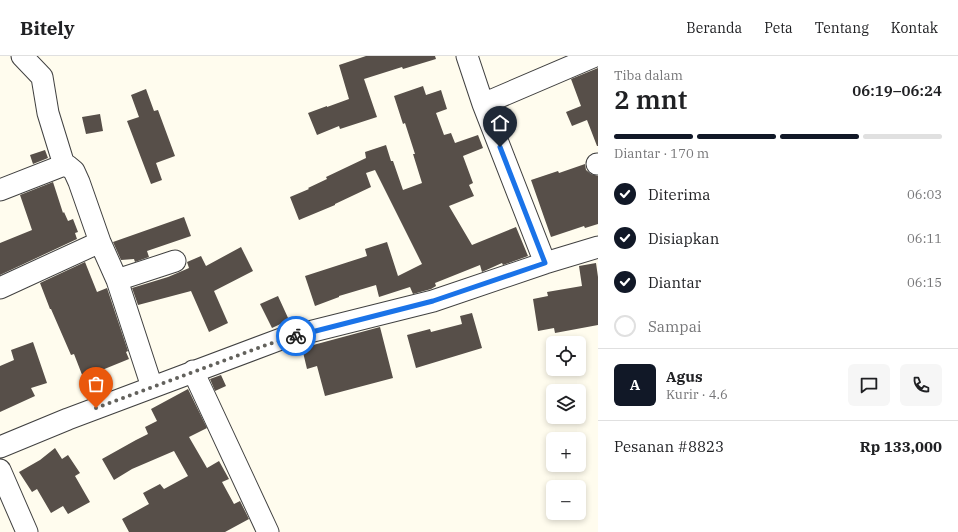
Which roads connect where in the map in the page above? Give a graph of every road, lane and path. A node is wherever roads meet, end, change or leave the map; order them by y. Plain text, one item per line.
1 (22, 56) edge
2 (466, 56) edge
3 (595, 56) edge
4 (483, 104) junction
5 (64, 165) junction
6 (0, 190) edge
7 (100, 242) junction
8 (598, 247) edge
9 (175, 261) dead end
10 (545, 263) junction
11 (117, 280) junction
12 (0, 288) edge
13 (193, 371) junction
14 (152, 387) junction
15 (2, 443) edge
16 (0, 470) edge
17 (27, 532) edge
18 (268, 532) edge

1 - 5 street
2 - 4 street
3 - 4 street
4 - 10 street
5 - 6 street
5 - 7 street
7 - 11 street
7 - 12 street
8 - 10 street
9 - 11 street
10 - 13 street
11 - 14 street
13 - 14 street
13 - 18 street
14 - 15 street
16 - 17 street

